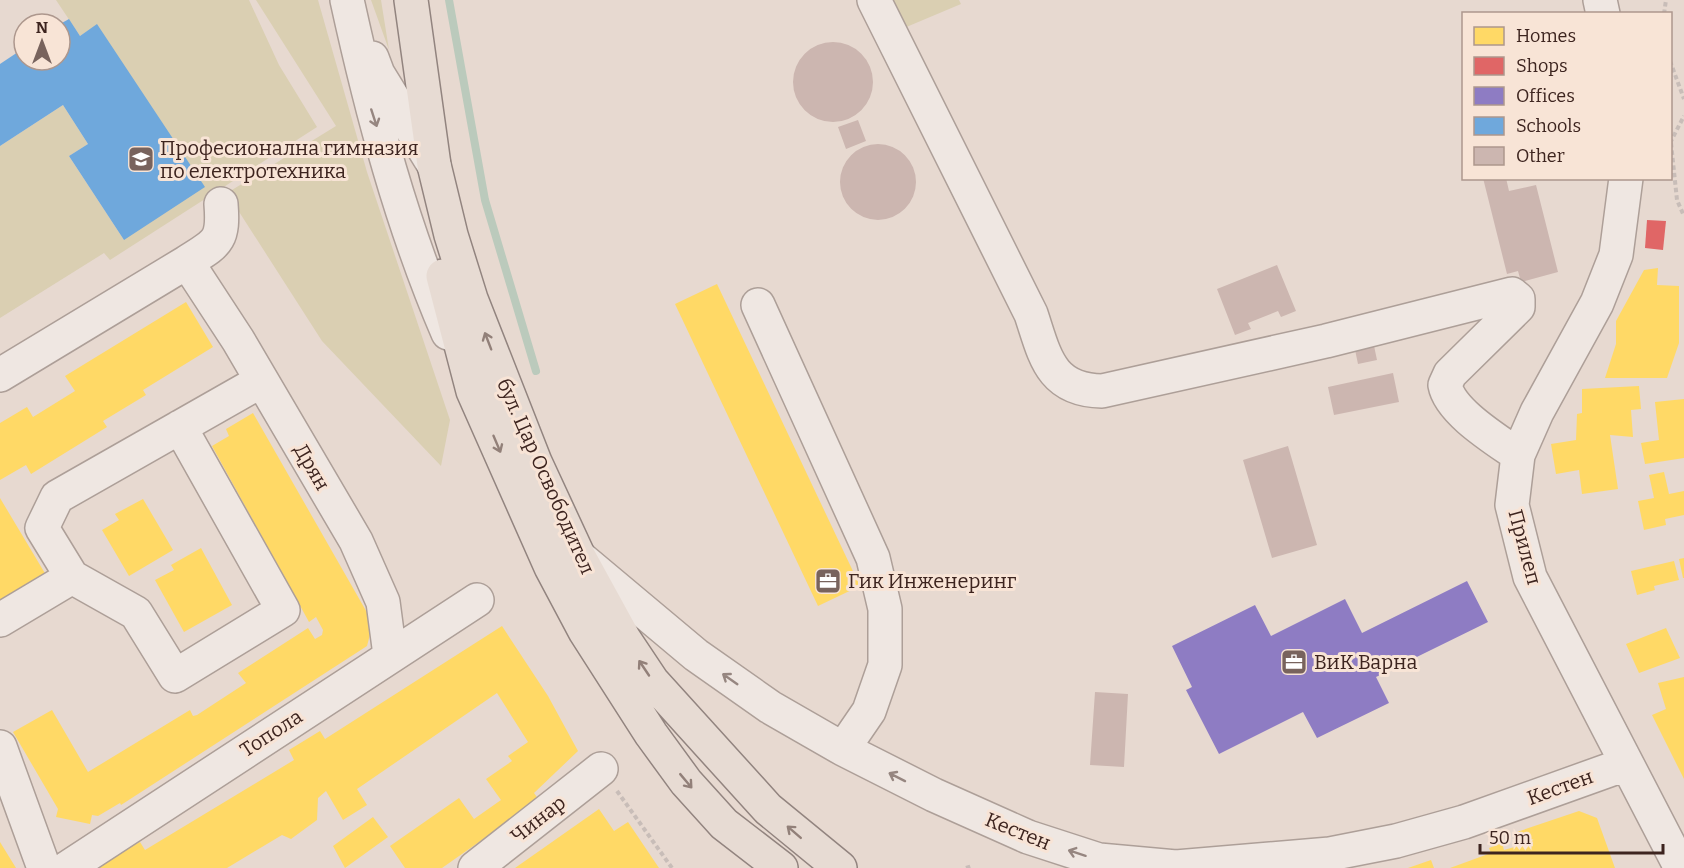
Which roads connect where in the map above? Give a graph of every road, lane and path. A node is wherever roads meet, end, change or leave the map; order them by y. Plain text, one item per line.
1 (348, 0) edge
2 (394, 0) edge
3 (411, 0) edge
4 (874, 0) edge
5 (1672, 64) edge
6 (1684, 99) edge
7 (1684, 116) edge
8 (406, 122) junction
9 (1672, 141) edge
10 (1672, 152) edge
11 (434, 165) junction
12 (1626, 180) edge
13 (220, 204) dead end
14 (1684, 216) edge
15 (187, 262) junction
16 (758, 306) dead end
17 (0, 375) edge
18 (261, 381) junction
19 (473, 391) junction
20 (180, 427) junction
21 (1518, 455) junction
22 (579, 557) junction
23 (72, 577) junction
24 (477, 600) dead end
25 (0, 620) edge
26 (390, 655) junction
27 (0, 747) edge
28 (843, 749) junction
29 (1626, 764) junction
30 (601, 769) joint
31 (972, 866) dead end
32 (44, 868) edge
33 (67, 868) edge
34 (475, 868) edge
35 (672, 868) edge
36 (781, 868) edge
37 (840, 868) edge
38 (966, 868) edge
39 (1176, 868) edge
40 (1681, 868) edge

1 - 8 street
1 -> 19 street
2 - 8 main road, бул. Цар Освободител
3 - 11 main road, бул. Цар Освободител
4 - 21 street
5 - 6 path
7 - 9 path
8 - 11 street
8 - 19 main road, бул. Цар Освободител
10 - 14 path
22 -> 11 main road, бул. Цар Освободител
12 - 21 street, Прилеп
13 - 15 street
15 - 17 street
15 - 18 street, Дрян
16 - 28 street
18 - 20 street
18 - 26 street, Дрян
19 -> 36 main road, бул. Цар Освободител
20 - 23 street
20 - 23 street
21 - 29 street, Прилеп
28 -> 22 street, Кестен
37 -> 22 main road, бул. Цар Освободител
23 - 25 street
24 - 26 street, Топола
26 - 33 street, Топола
27 - 32 street
39 -> 28 street, Кестен
29 - 39 street, Кестен
29 - 40 street, Прилеп
30 - 34 street, Чинар
30 - 35 path
31 - 38 path

